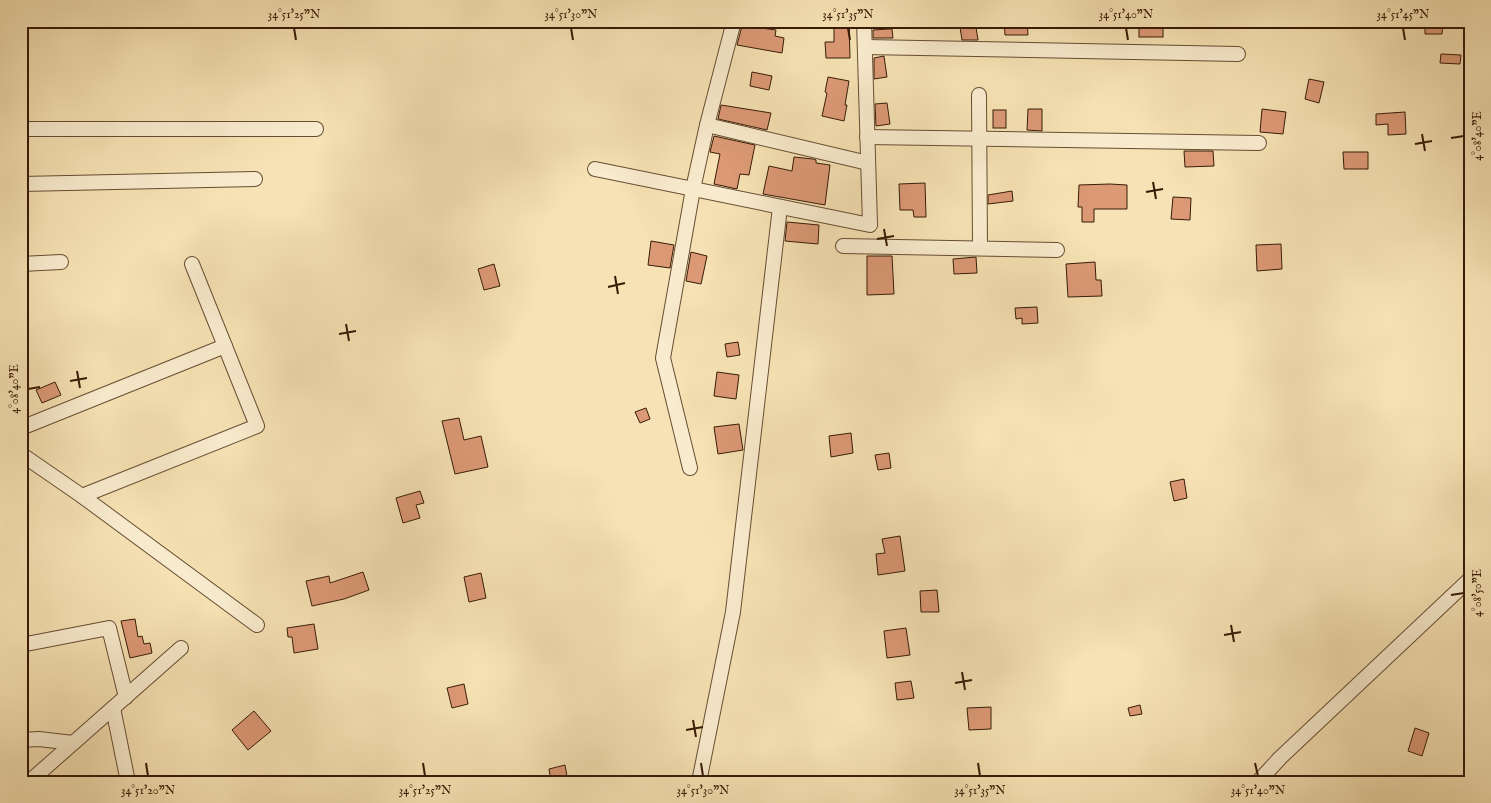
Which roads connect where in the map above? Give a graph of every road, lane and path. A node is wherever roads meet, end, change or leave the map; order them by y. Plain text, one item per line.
1 (734, 21) edge
2 (864, 21) edge
3 (864, 47) junction
4 (1238, 54) dead end
5 (979, 95) dead end
6 (707, 126) junction
7 (21, 129) edge
8 (316, 129) dead end
9 (867, 137) junction
10 (979, 139) junction
11 (1259, 143) dead end
12 (868, 163) junction
13 (595, 169) dead end
14 (255, 179) dead end
15 (21, 184) edge
16 (694, 189) junction
17 (780, 207) junction
18 (843, 246) dead end
19 (980, 248) junction
20 (1057, 250) dead end
21 (61, 262) dead end
22 (21, 264) edge
23 (192, 264) dead end
24 (225, 346) junction
25 (21, 428) edge
26 (21, 454) edge
27 (690, 468) dead end
28 (82, 496) junction
29 (1470, 579) edge
30 (257, 625) dead end
31 (21, 645) edge
32 (181, 648) dead end
33 (126, 697) junction
34 (113, 708) junction
35 (21, 740) edge
36 (73, 744) junction
37 (29, 782) edge
38 (128, 782) edge
39 (699, 782) edge
40 (1258, 782) edge

1 - 6 street
2 - 3 street
3 - 4 street
3 - 9 street
5 - 10 street
6 - 12 street
6 - 16 street
7 - 8 street
9 - 10 street
9 - 12 street
10 - 11 street
10 - 19 street
12 - 17 street
13 - 16 street
14 - 15 street
16 - 17 street
16 - 27 street
17 - 39 street
18 - 19 street
19 - 20 street
21 - 22 street
23 - 24 street
24 - 25 street
24 - 28 street
26 - 28 street
28 - 30 street
29 - 40 street
31 - 33 street
32 - 33 street
33 - 34 street
34 - 36 street
34 - 38 street
35 - 36 street
36 - 37 street

